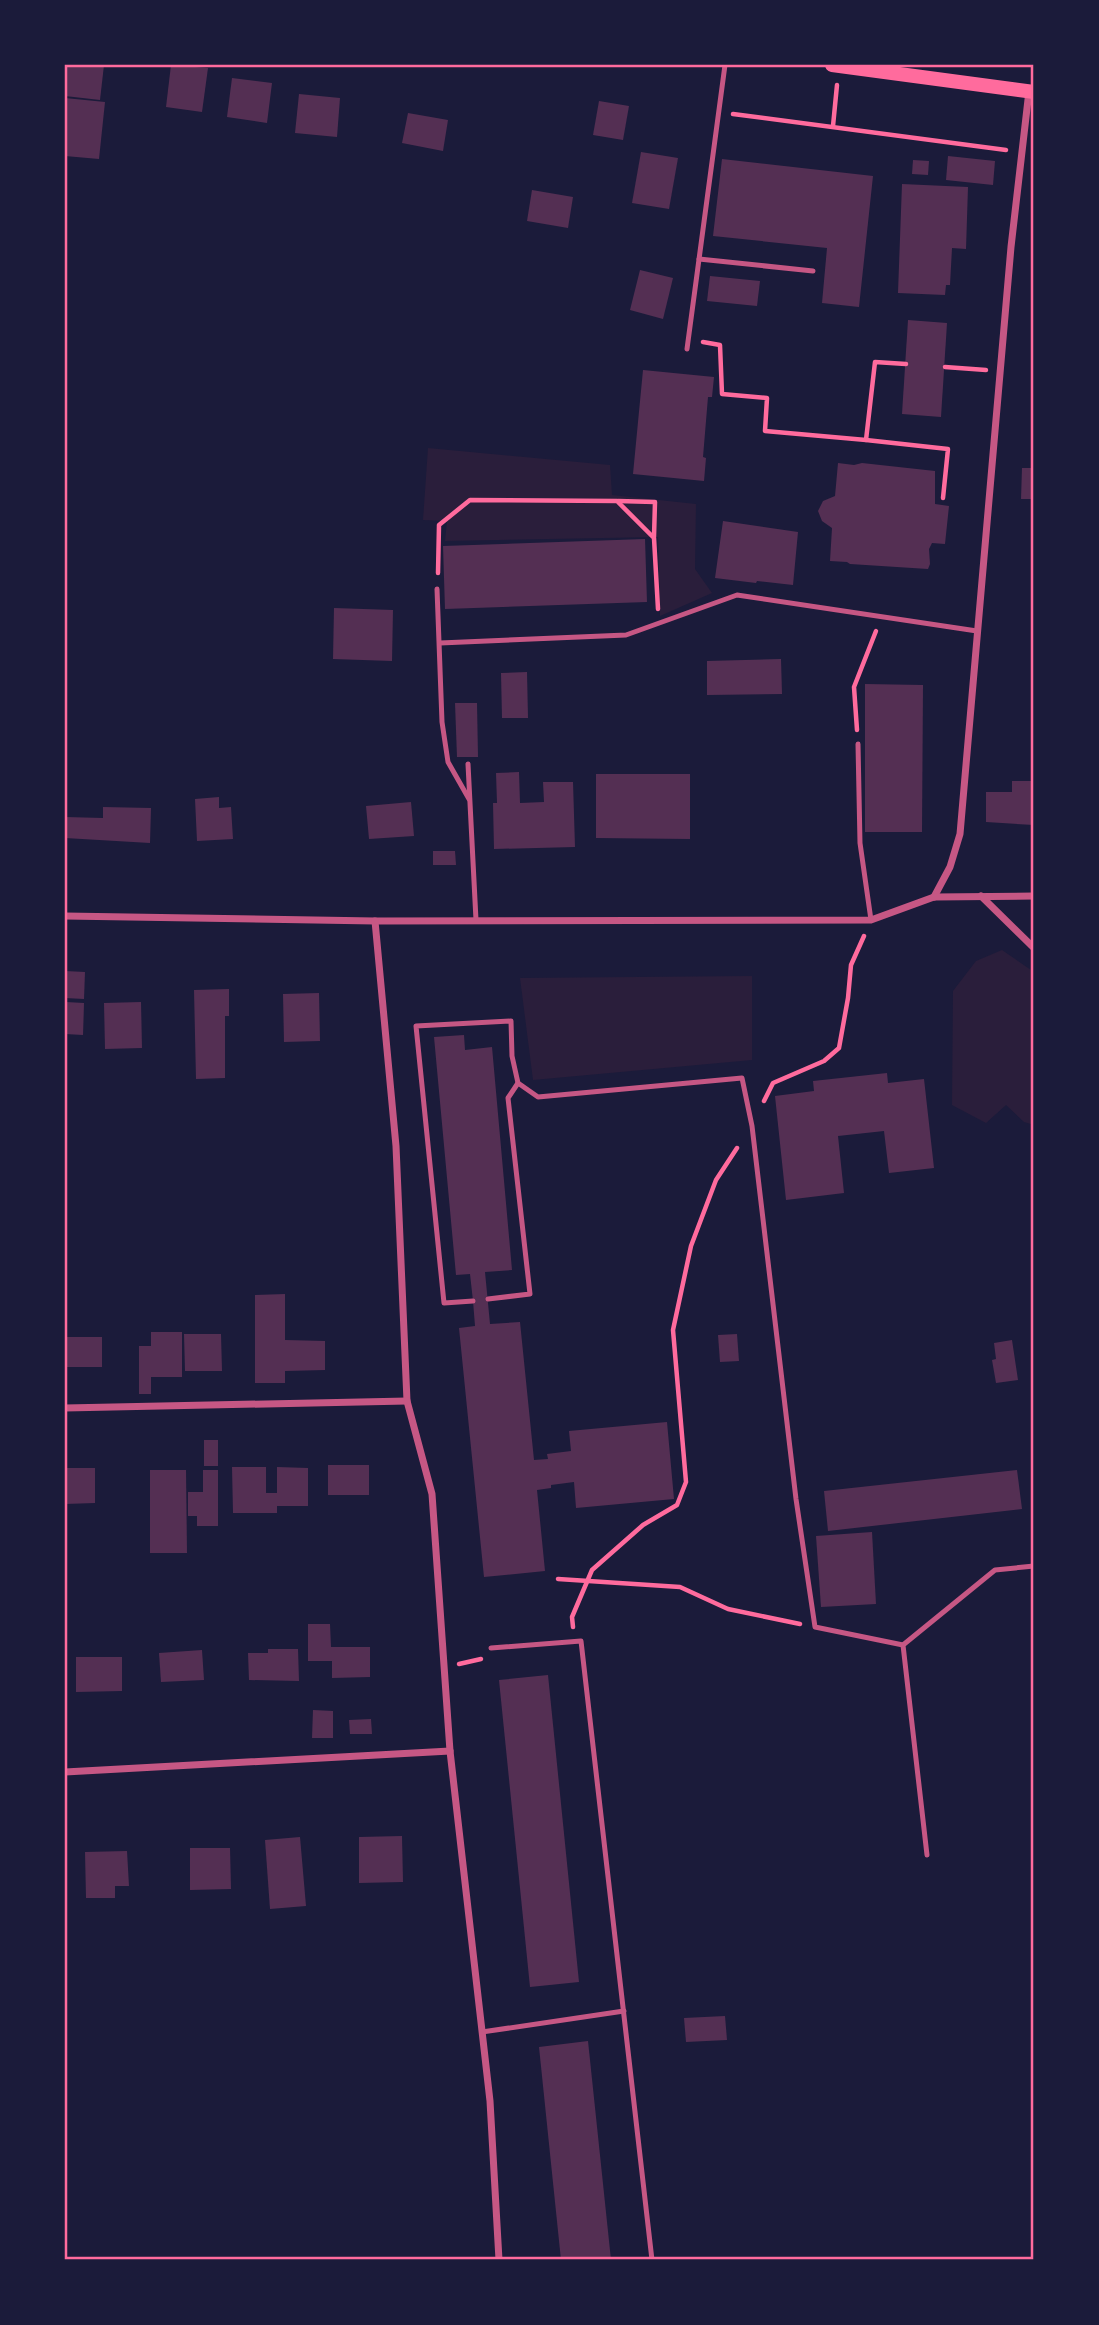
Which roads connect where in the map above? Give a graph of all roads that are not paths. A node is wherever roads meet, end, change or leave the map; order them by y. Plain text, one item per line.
1 (725, 65) edge
2 (832, 65) edge
3 (838, 66) edge
4 (1032, 92) edge
5 (699, 259) junction
6 (813, 271) dead end
7 (687, 349) dead end
8 (437, 589) road end
9 (977, 631) junction
10 (440, 643) junction
11 (858, 744) road end
12 (468, 764) dead end
13 (469, 799) junction
14 (981, 896) junction
15 (1034, 896) edge
16 (934, 897) junction
17 (65, 916) edge
18 (375, 920) junction
19 (477, 920) junction
20 (871, 920) junction
21 (1034, 948) edge
22 (518, 1083) junction
23 (488, 1299) dead end
24 (473, 1301) dead end
25 (407, 1401) junction
26 (65, 1408) edge
27 (1034, 1566) edge
28 (903, 1645) junction
29 (491, 1648) road end
30 (450, 1751) junction
31 (65, 1772) edge
32 (927, 1855) dead end
33 (624, 2011) junction
34 (482, 2032) junction
35 (499, 2260) edge
36 (652, 2260) edge

1 - 5 lane
2 - 3 main road
3 - 4 main road
4 - 9 street
5 - 6 lane
5 - 7 lane
8 - 10 lane
9 - 10 lane
9 - 16 street
10 - 13 lane
11 - 20 lane
12 - 13 lane
13 - 19 lane
14 - 15 street
14 - 16 street
14 - 21 street
16 - 20 street
17 - 18 street
18 - 19 street
18 - 25 street
19 - 20 street
22 - 23 lane
22 - 24 lane
22 - 28 lane
25 - 26 street
25 - 30 street
27 - 28 lane
28 - 32 lane
29 - 33 lane
30 - 31 street
30 - 34 street
33 - 34 lane
33 - 36 lane
34 - 35 street

